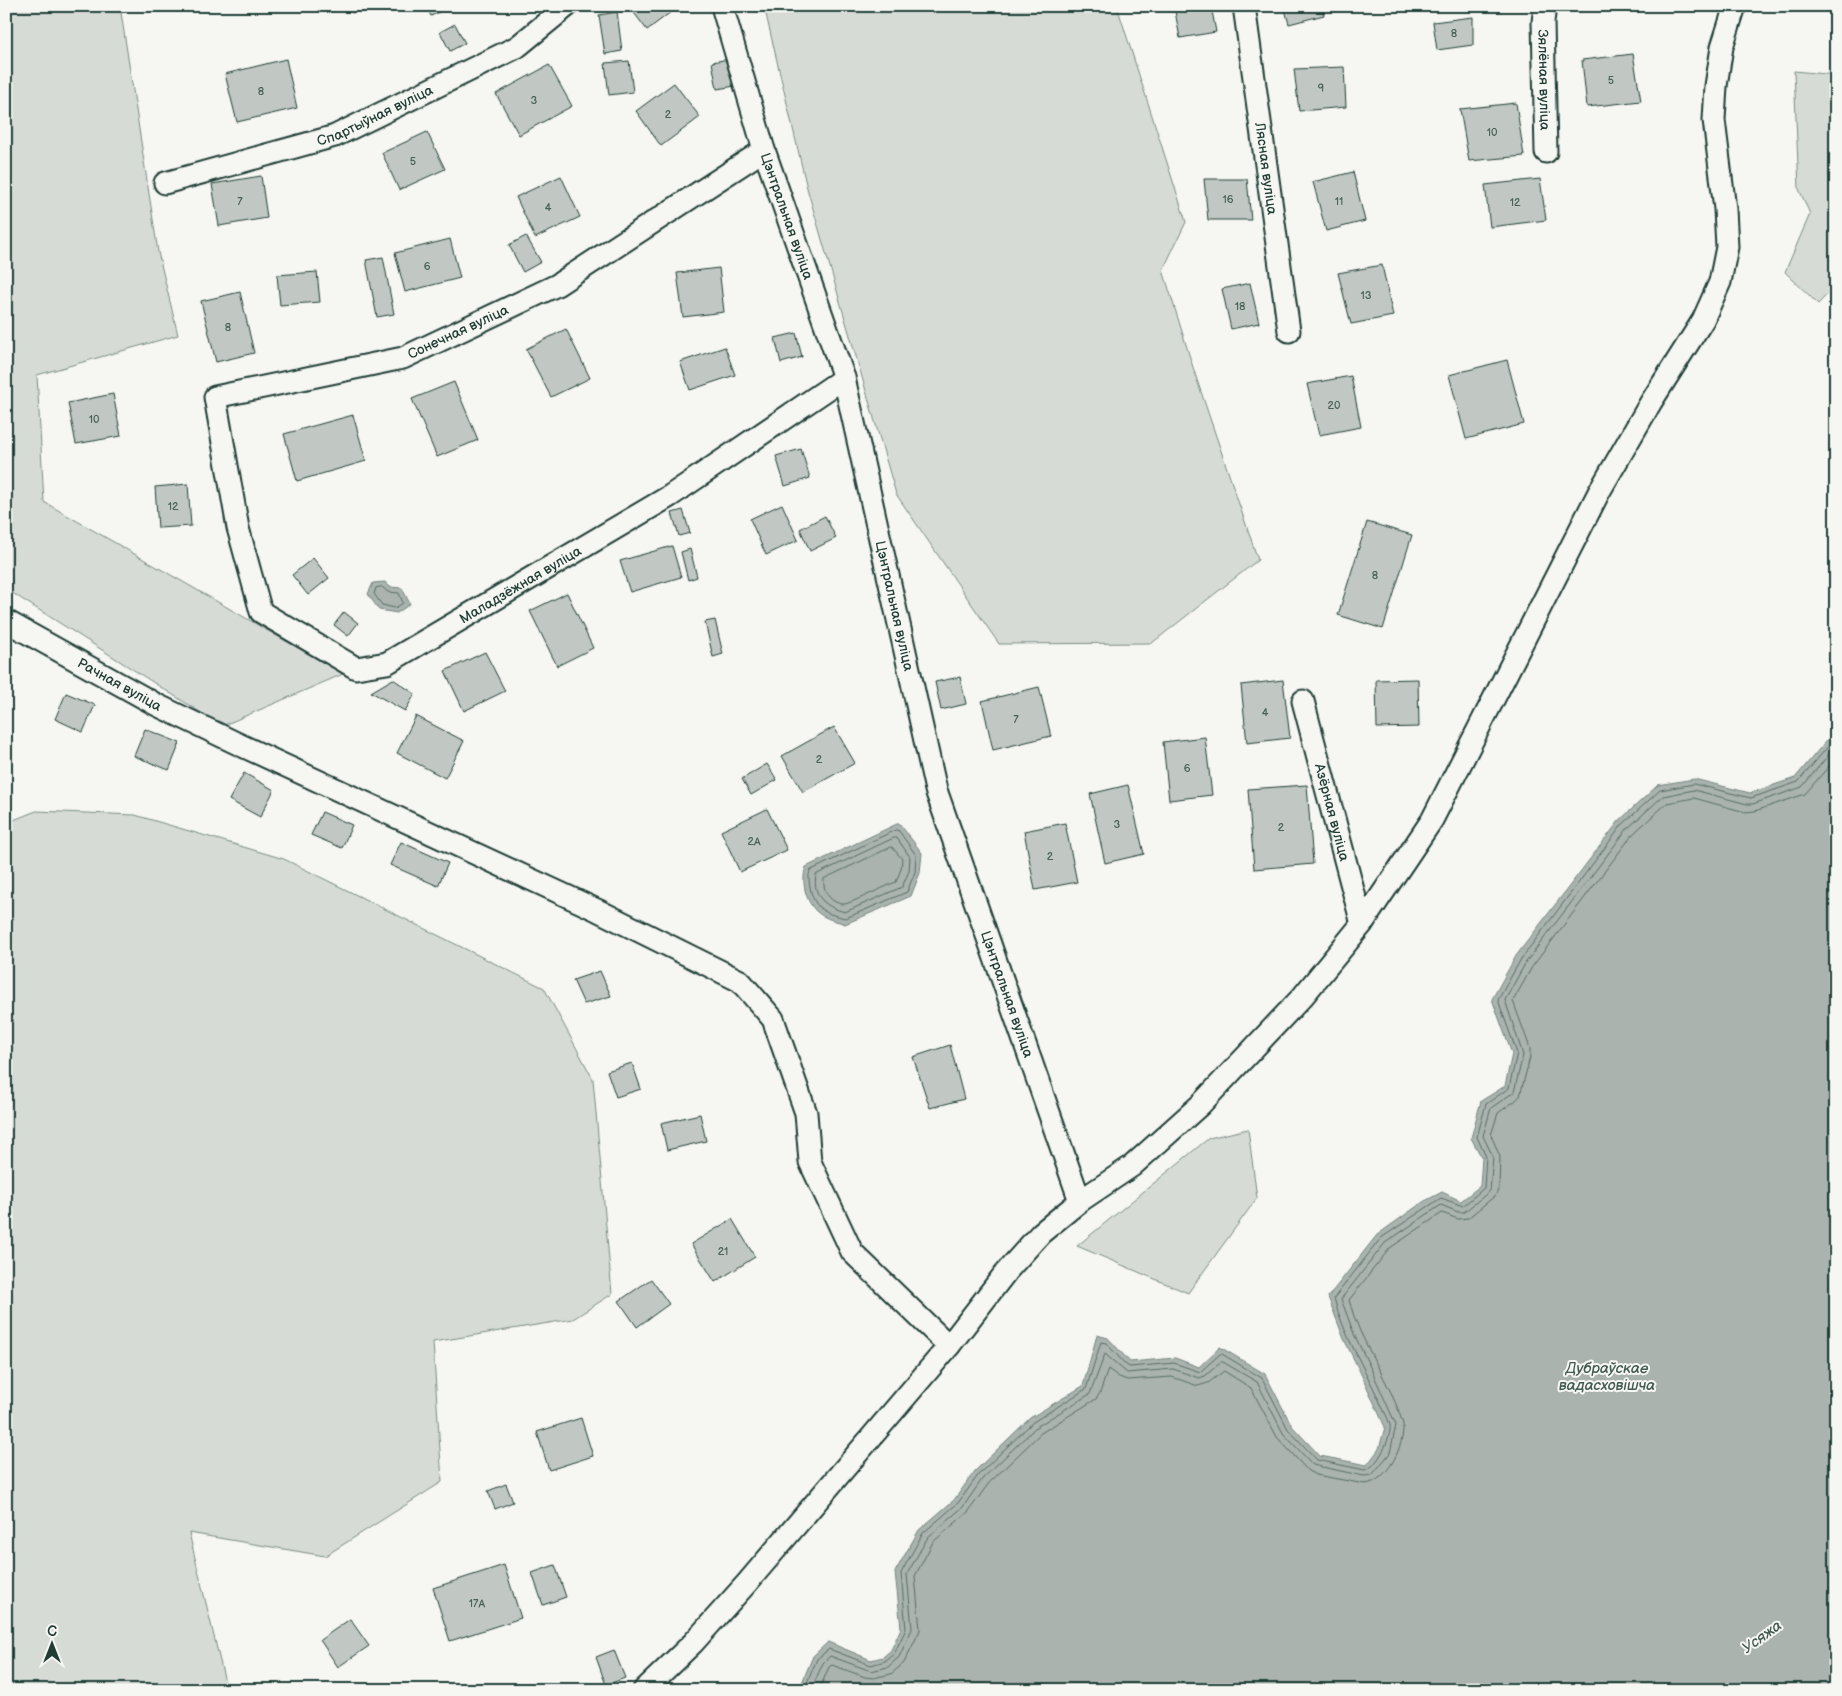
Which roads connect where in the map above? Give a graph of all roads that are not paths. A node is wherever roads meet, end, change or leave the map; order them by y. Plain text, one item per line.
1 (567, 6) edge
2 (722, 6) edge
3 (1244, 6) edge
4 (1545, 6) edge
5 (1735, 6) edge
6 (764, 150) junction
7 (1546, 152) dead end
8 (165, 183) dead end
9 (1289, 331) dead end
10 (844, 378) junction
11 (238, 528) joint
12 (6, 621) edge
13 (1303, 701) dead end
14 (1362, 924) junction
15 (1080, 1201) junction
16 (949, 1346) junction
17 (644, 1690) edge

1 - 8 street, Спартыўная вуліца
2 - 6 street, Цэнтральная вуліца
3 - 9 street, Лясная вуліца
4 - 7 street, Зялёная вуліца
5 - 14 street
6 - 10 street, Цэнтральная вуліца
6 - 11 street, Сонечная вуліца
10 - 11 street, Маладзёжная вуліца
10 - 15 street, Цэнтральная вуліца
12 - 16 street, Рачная вуліца
13 - 14 street, Азёрная вуліца
14 - 15 street
15 - 16 street
16 - 17 street

